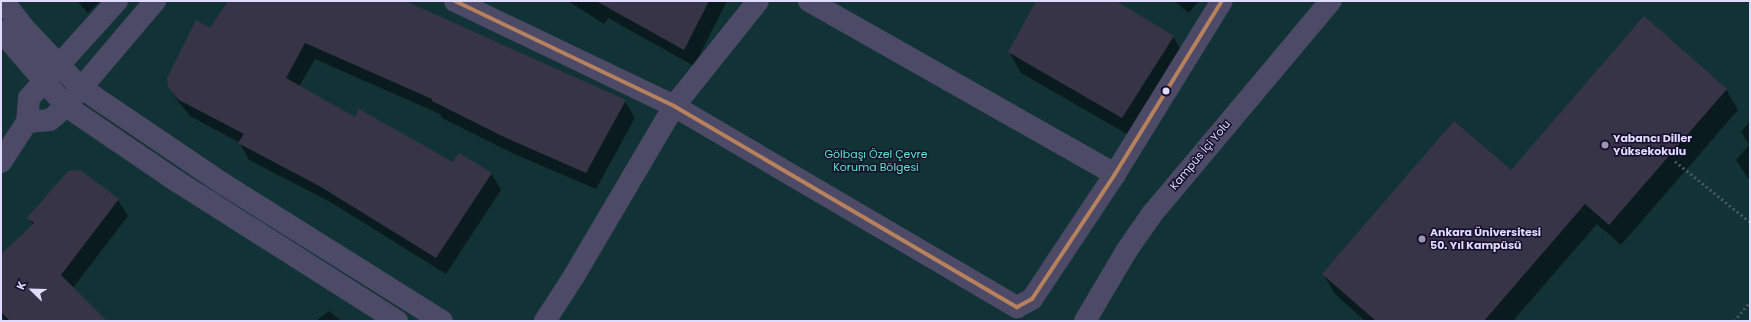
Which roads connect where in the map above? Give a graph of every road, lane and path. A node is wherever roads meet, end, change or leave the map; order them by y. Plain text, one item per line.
1 (3, 1) edge
2 (117, 1) edge
3 (155, 1) edge
4 (455, 1) edge
5 (758, 1) edge
6 (809, 1) edge
7 (1222, 1) edge
8 (1331, 1) edge
9 (1, 31) edge
10 (59, 64) junction
11 (42, 81) junction
12 (80, 86) junction
13 (66, 106) junction
14 (674, 106) junction
15 (27, 122) junction
16 (1675, 161) dead end
17 (1, 162) edge
18 (1116, 174) junction
19 (1750, 222) edge
20 (1750, 302) edge
21 (397, 321) edge
22 (442, 321) edge
23 (545, 321) edge
24 (1086, 321) edge
25 (1734, 321) edge

1 - 10 street
2 - 10 street
3 - 12 street
4 - 14 street
5 - 14 street
6 - 18 street
7 - 18 street
8 - 24 street, Kampüs İçi Yolu
9 - 11 street
10 - 11 street
10 - 12 street
11 - 13 street
11 - 15 street
12 - 13 street
12 - 22 street
13 - 15 street
13 - 21 street
14 - 18 street
14 - 23 street
15 - 17 street
16 - 19 path
20 - 25 path

